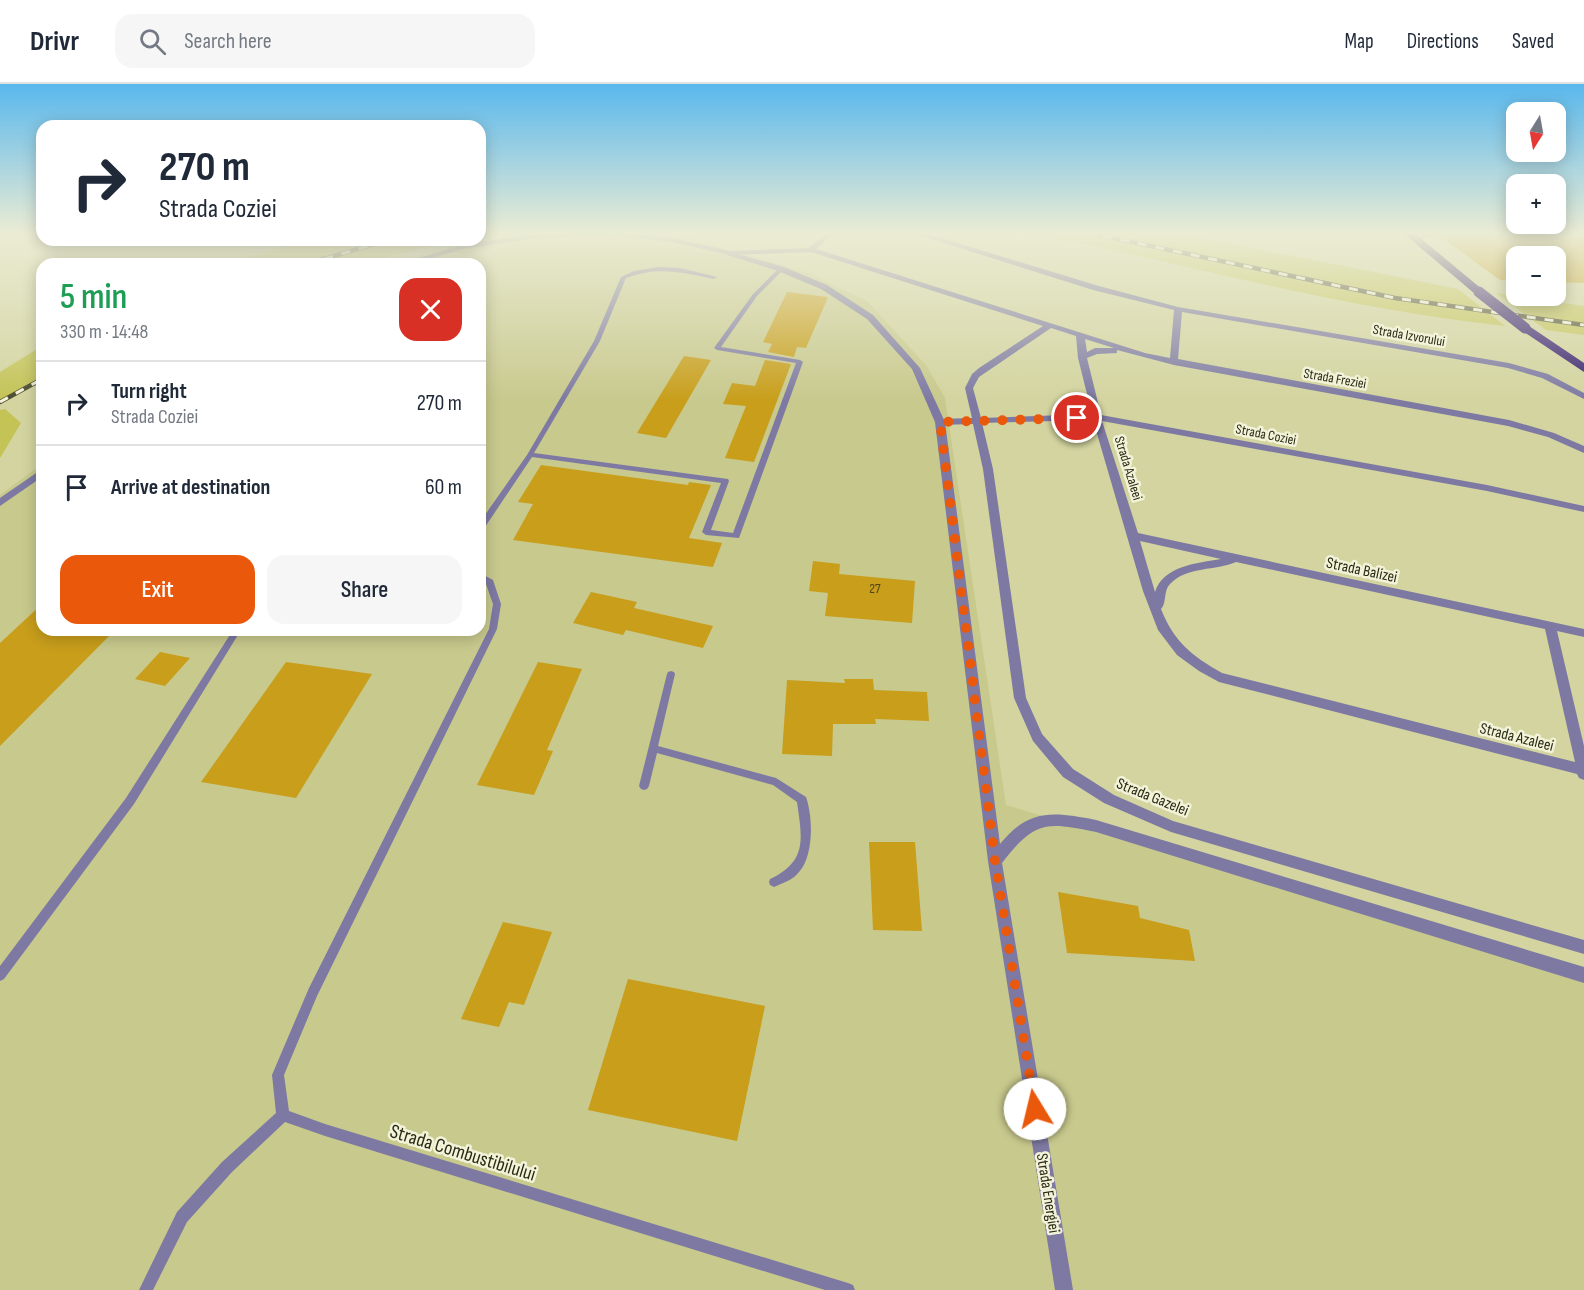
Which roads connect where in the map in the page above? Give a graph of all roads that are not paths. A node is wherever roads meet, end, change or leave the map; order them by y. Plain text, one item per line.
1 (619, 288) edge
2 (761, 288) edge
3 (826, 288) edge
4 (931, 288) edge
5 (1097, 288) edge
6 (1475, 288) edge
7 (1178, 309) junction
8 (1049, 326) junction
9 (1080, 336) junction
10 (1143, 355) junction
11 (1082, 358) junction
12 (1173, 362) junction
13 (1584, 368) edge
14 (1584, 396) edge
15 (1098, 417) junction
16 (978, 420) junction
17 (940, 422) junction
18 (1584, 450) edge
19 (530, 455) junction
20 (36, 476) edge
21 (0, 503) edge
22 (1584, 509) edge
23 (486, 519) edge
24 (1133, 536) junction
25 (1236, 559) junction
26 (486, 580) edge
27 (1158, 610) junction
28 (1550, 626) junction
29 (1584, 633) edge
30 (233, 636) edge
31 (671, 674) dead end
32 (653, 748) junction
33 (1584, 771) edge
34 (644, 786) dead end
35 (995, 861) junction
36 (774, 882) dead end
37 (1584, 947) edge
38 (0, 975) edge
39 (1584, 975) edge
40 (283, 1115) junction
41 (146, 1290) edge
42 (848, 1290) edge
43 (1065, 1290) edge

1 - 19 lane
2 - 19 lane
3 - 17 street, Strada Energiei
4 - 8 street
5 - 7 street, Strada Izvorului
6 - 13 highway, bridge
7 - 12 street
7 - 14 street, Strada Izvorului
8 - 9 street
8 - 16 street, Strada Gazelei
9 - 10 street, Strada Freziei
9 - 11 street, Strada Azaleei
10 - 11 street
10 - 12 street, Strada Freziei
11 - 15 street, Strada Azaleei
12 - 18 street, Strada Freziei
15 - 16 street, Strada Coziei
15 - 22 street, Strada Coziei
15 - 24 street, Strada Azaleei
16 - 17 street, Strada Coziei
16 - 37 street, Strada Gazelei
17 - 35 street, Strada Energiei
19 - 23 lane
20 - 21 street
24 - 25 street, Strada Balizei
24 - 27 street, Strada Azaleei
25 - 27 street
25 - 28 street, Strada Balizei
26 - 40 lane
27 - 33 street, Strada Azaleei
28 - 29 street, Strada Balizei
28 - 33 street
30 - 38 lane
31 - 32 lane
32 - 34 lane
32 - 36 lane
35 - 39 street
35 - 43 street, Strada Energiei
40 - 41 lane
40 - 42 lane, Strada Combustibilului

